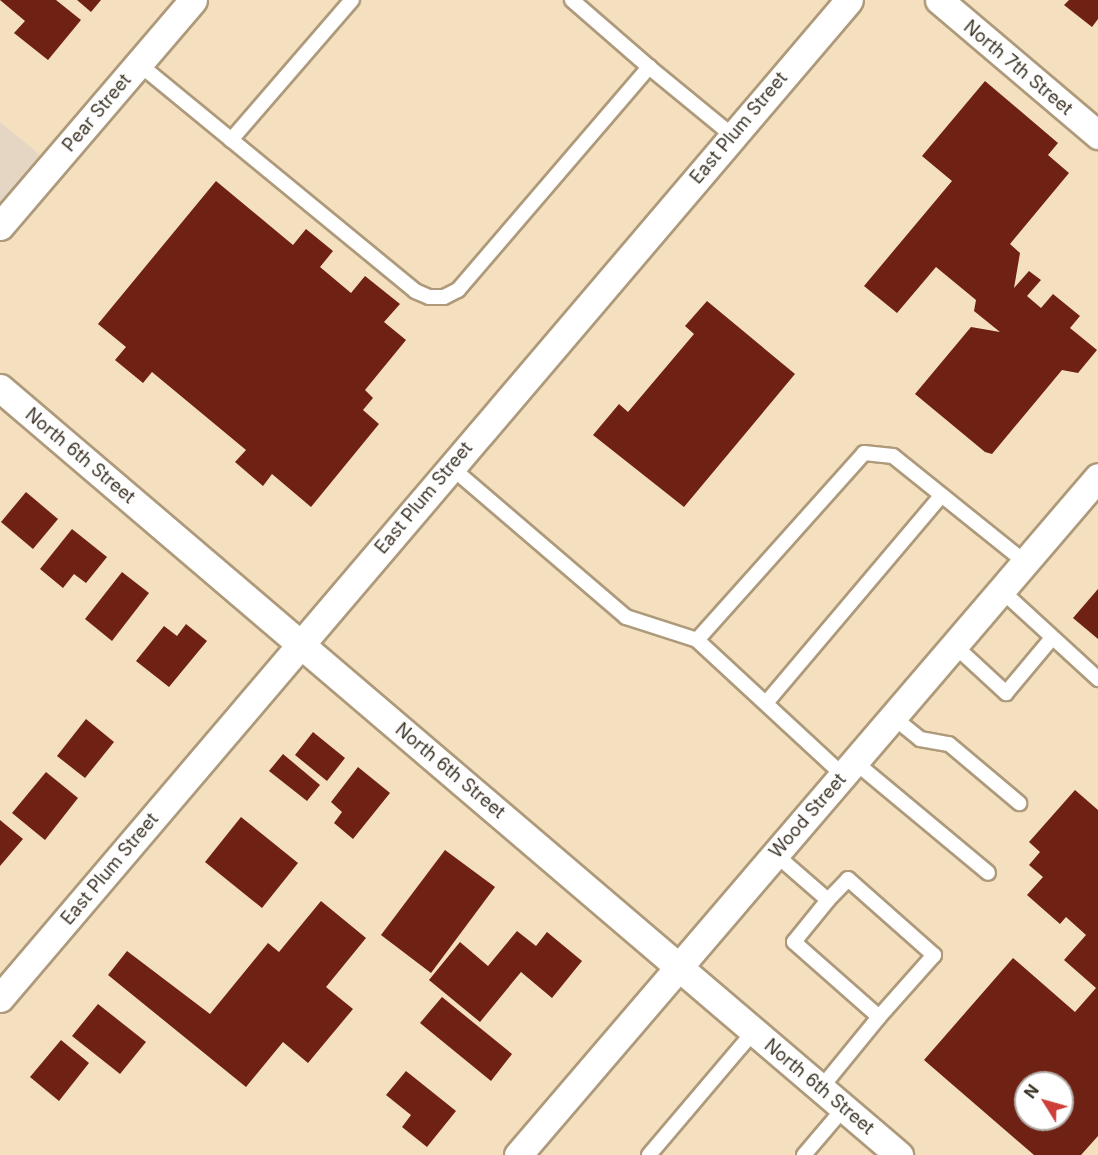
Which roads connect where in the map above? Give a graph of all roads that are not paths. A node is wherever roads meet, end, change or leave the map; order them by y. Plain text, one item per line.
1 (193, 0) edge
2 (352, 0) edge
3 (572, 0) edge
4 (849, 0) edge
5 (939, 0) edge
6 (139, 64) junction
7 (649, 67) junction
8 (1098, 135) edge
9 (733, 136) junction
10 (231, 140) junction
11 (0, 226) edge
12 (0, 388) edge
13 (451, 467) junction
14 (1098, 477) edge
15 (942, 495) junction
16 (1025, 562) junction
17 (1001, 590) junction
18 (1052, 638) junction
19 (697, 640) junction
20 (300, 644) junction
21 (954, 645) junction
22 (1098, 679) edge
23 (766, 703) junction
24 (893, 717) junction
25 (849, 768) junction
26 (1019, 803) dead end
27 (775, 854) junction
28 (988, 873) dead end
29 (828, 900) junction
30 (679, 967) junction
31 (0, 998) edge
32 (879, 1017) junction
33 (754, 1031) junction
34 (821, 1088) junction
35 (844, 1108) junction
36 (518, 1155) edge
37 (648, 1155) edge
38 (804, 1155) edge
39 (899, 1155) edge

1 - 6 street, Pear Street
2 - 10 lane
3 - 7 lane
4 - 9 street, East Plum Street
5 - 8 street, North 7th Street
6 - 10 lane
6 - 11 street, Pear Street
7 - 9 lane
7 - 10 lane
9 - 13 street, East Plum Street
12 - 20 street, North 6th Street
13 - 19 lane
13 - 20 street, East Plum Street
14 - 16 street, Wood Street
15 - 16 lane
15 - 19 lane
15 - 23 lane
16 - 17 street, Wood Street
17 - 18 lane
17 - 21 street, Wood Street
18 - 21 lane
18 - 22 lane
19 - 23 lane
20 - 30 street, North 6th Street
20 - 31 street, East Plum Street
21 - 24 street, Wood Street
23 - 25 lane
24 - 25 street, Wood Street
24 - 26 lane
25 - 27 street, Wood Street
25 - 28 lane
27 - 29 lane
27 - 30 street, Wood Street
29 - 32 lane
29 - 32 lane
30 - 33 street, North 6th Street
30 - 36 street, Wood Street
32 - 34 lane
33 - 34 street, North 6th Street
33 - 37 lane
34 - 35 street, North 6th Street
35 - 38 lane
35 - 39 street, North 6th Street

